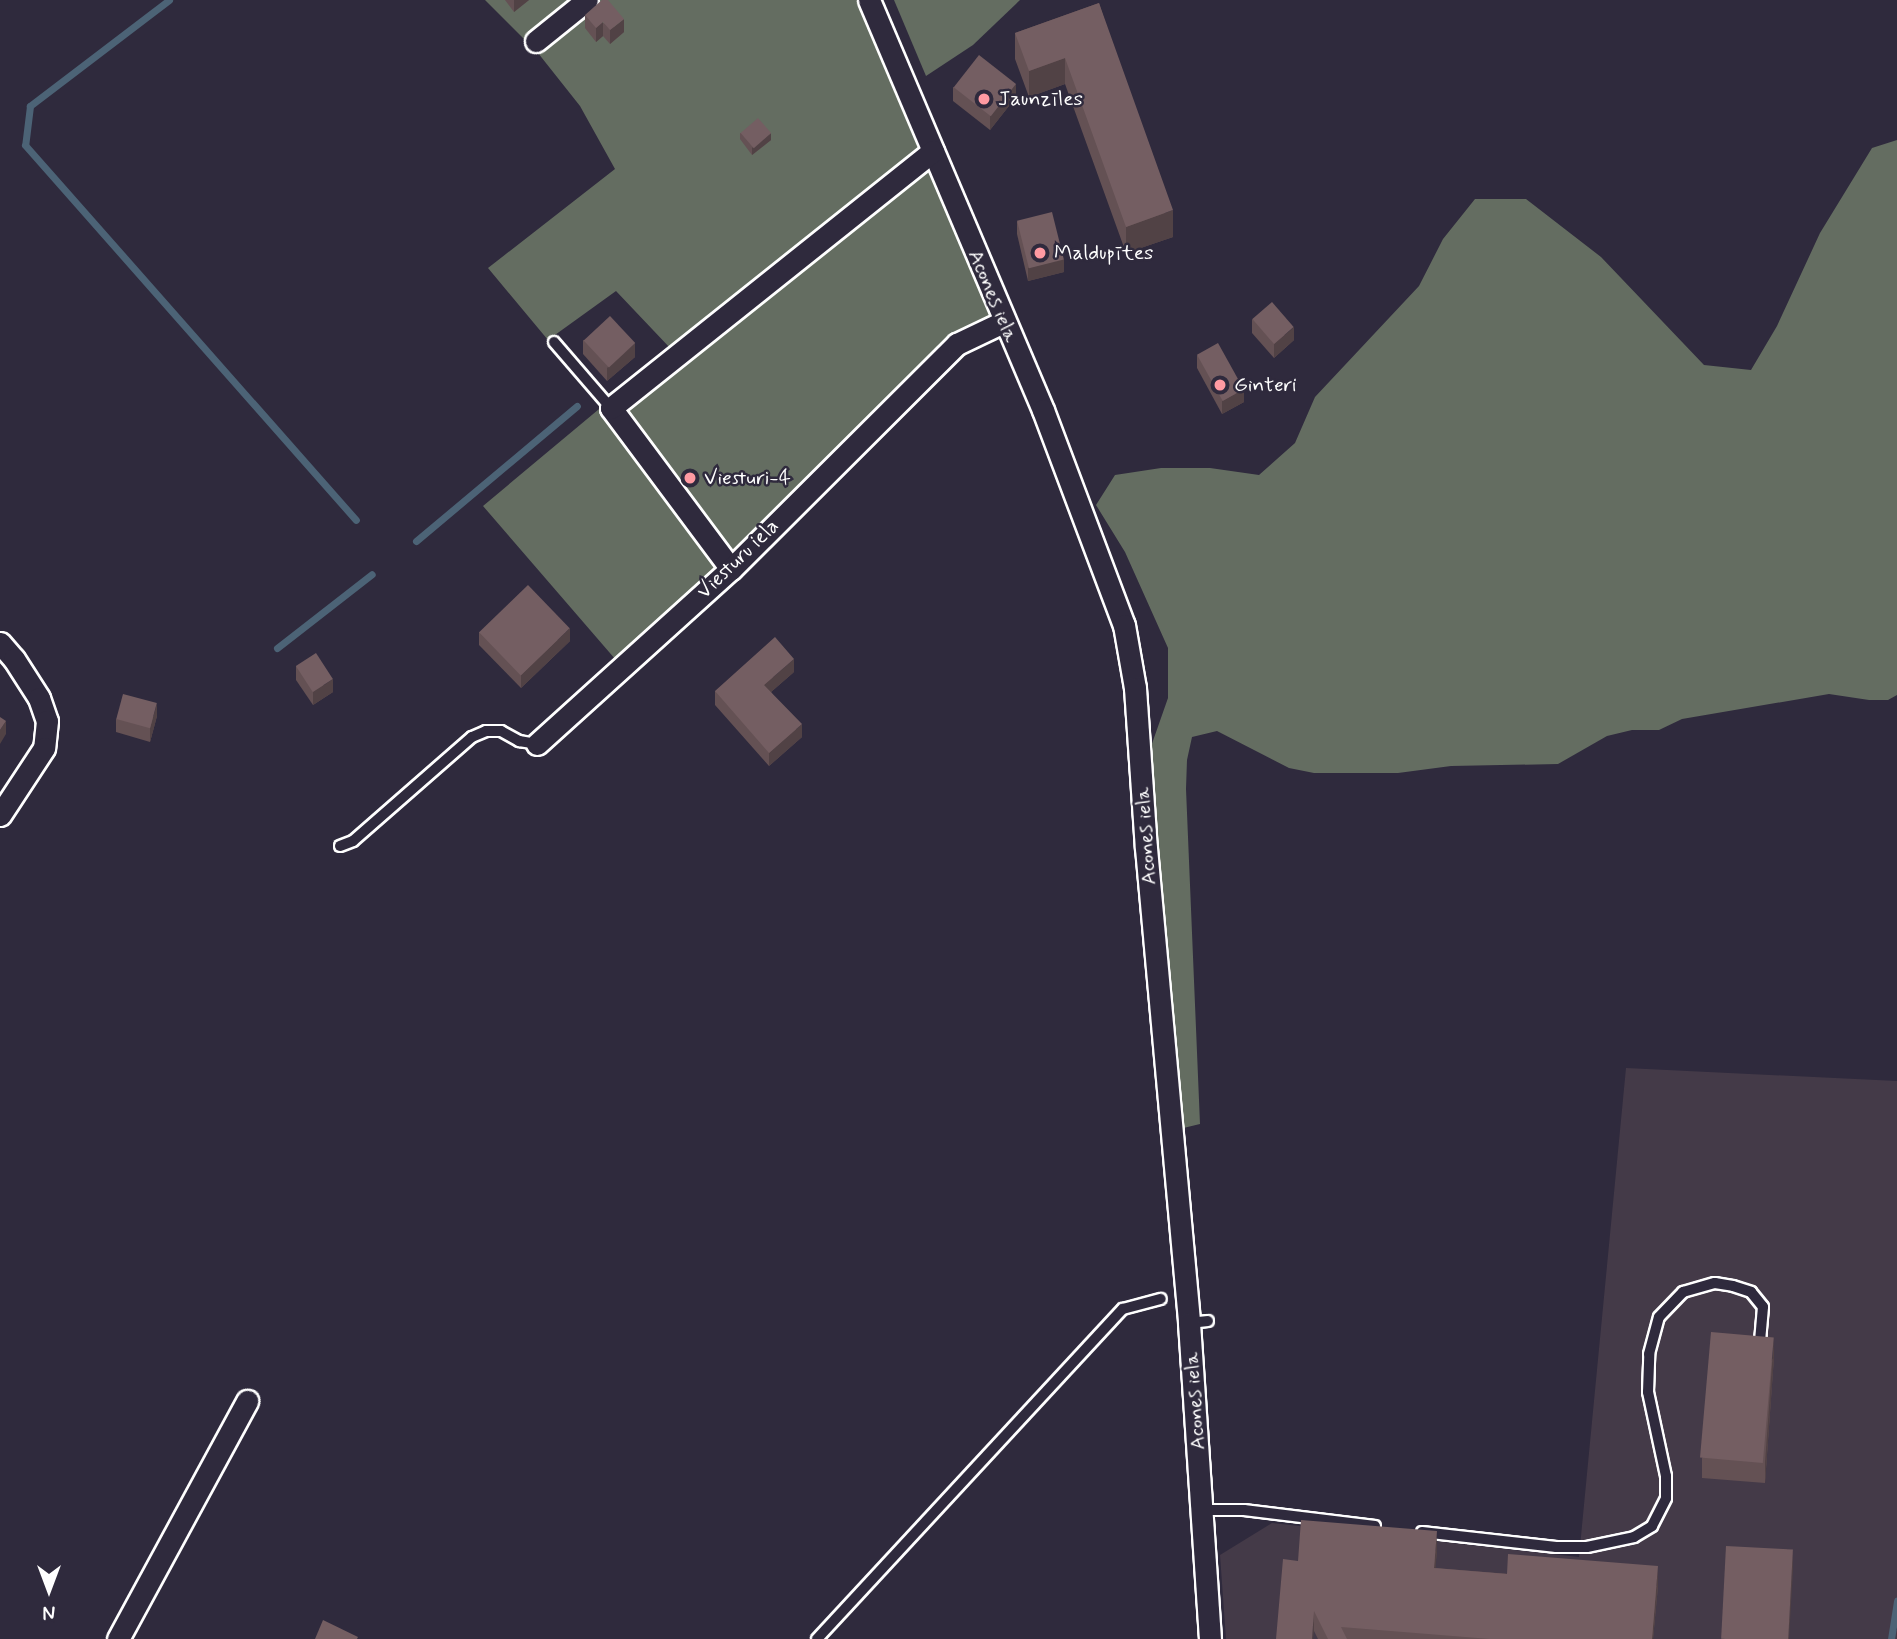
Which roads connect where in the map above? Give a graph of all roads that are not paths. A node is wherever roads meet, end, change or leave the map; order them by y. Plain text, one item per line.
1 (587, 0) edge
2 (869, 0) edge
3 (536, 41) dead end
4 (933, 151) junction
5 (1003, 322) junction
6 (554, 342) dead end
7 (611, 408) junction
8 (731, 569) junction
9 (0, 643) edge
10 (537, 744) joint
11 (0, 816) edge
12 (340, 846) dead end
13 (1161, 1299) dead end
14 (1759, 1341) edge
15 (247, 1401) dead end
16 (1203, 1510) junction
17 (1393, 1528) edge
18 (1407, 1530) edge
19 (118, 1639) edge
20 (817, 1639) edge
21 (1210, 1639) edge

1 - 3 street
2 - 4 street, Acones iela
4 - 5 street, Acones iela
4 - 7 street
5 - 8 street, Viesturu iela
5 - 16 street, Acones iela
6 - 7 lane
7 - 8 street
8 - 10 street, Viesturu iela
9 - 11 street
10 - 12 lane
13 - 20 lane
14 - 18 lane
15 - 19 street
16 - 17 lane
16 - 21 street, Acones iela

